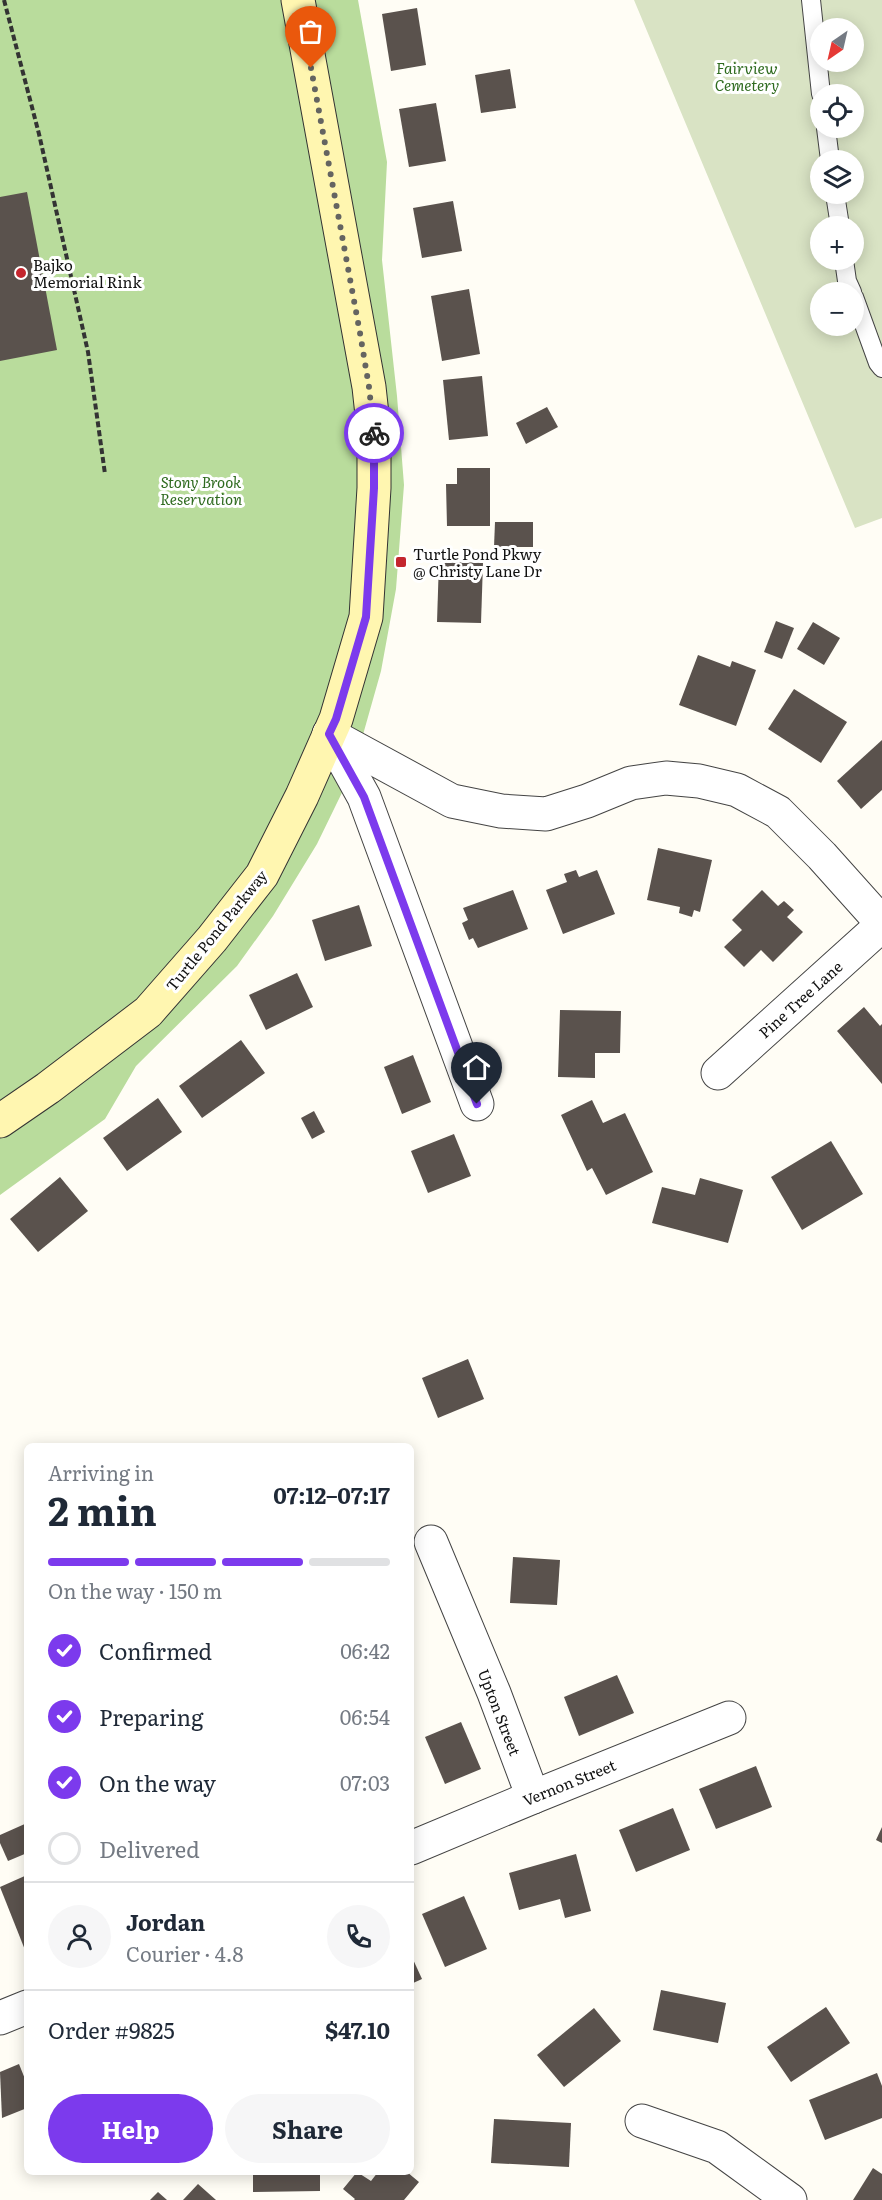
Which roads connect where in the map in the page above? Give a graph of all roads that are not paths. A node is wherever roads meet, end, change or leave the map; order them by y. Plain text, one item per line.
1 (298, 0) edge
2 (811, 0) edge
3 (820, 84) edge
4 (864, 324) edge
5 (882, 368) edge
6 (329, 734) junction
7 (882, 924) edge
8 (718, 1073) dead end
9 (477, 1104) dead end
10 (0, 1121) edge
11 (431, 1542) dead end
12 (729, 1718) dead end
13 (532, 1797) junction
14 (414, 1847) edge
15 (24, 2008) edge
16 (0, 2018) edge
17 (642, 2121) dead end
18 (790, 2200) edge

1 - 6 main road, Turtle Pond Parkway
2 - 3 lane
4 - 5 lane
6 - 7 street
6 - 9 street
6 - 10 main road, Turtle Pond Parkway
7 - 8 street, Pine Tree Lane
11 - 13 street, Upton Street
12 - 13 street, Vernon Street
13 - 14 street, Vernon Street
15 - 16 street
17 - 18 street

